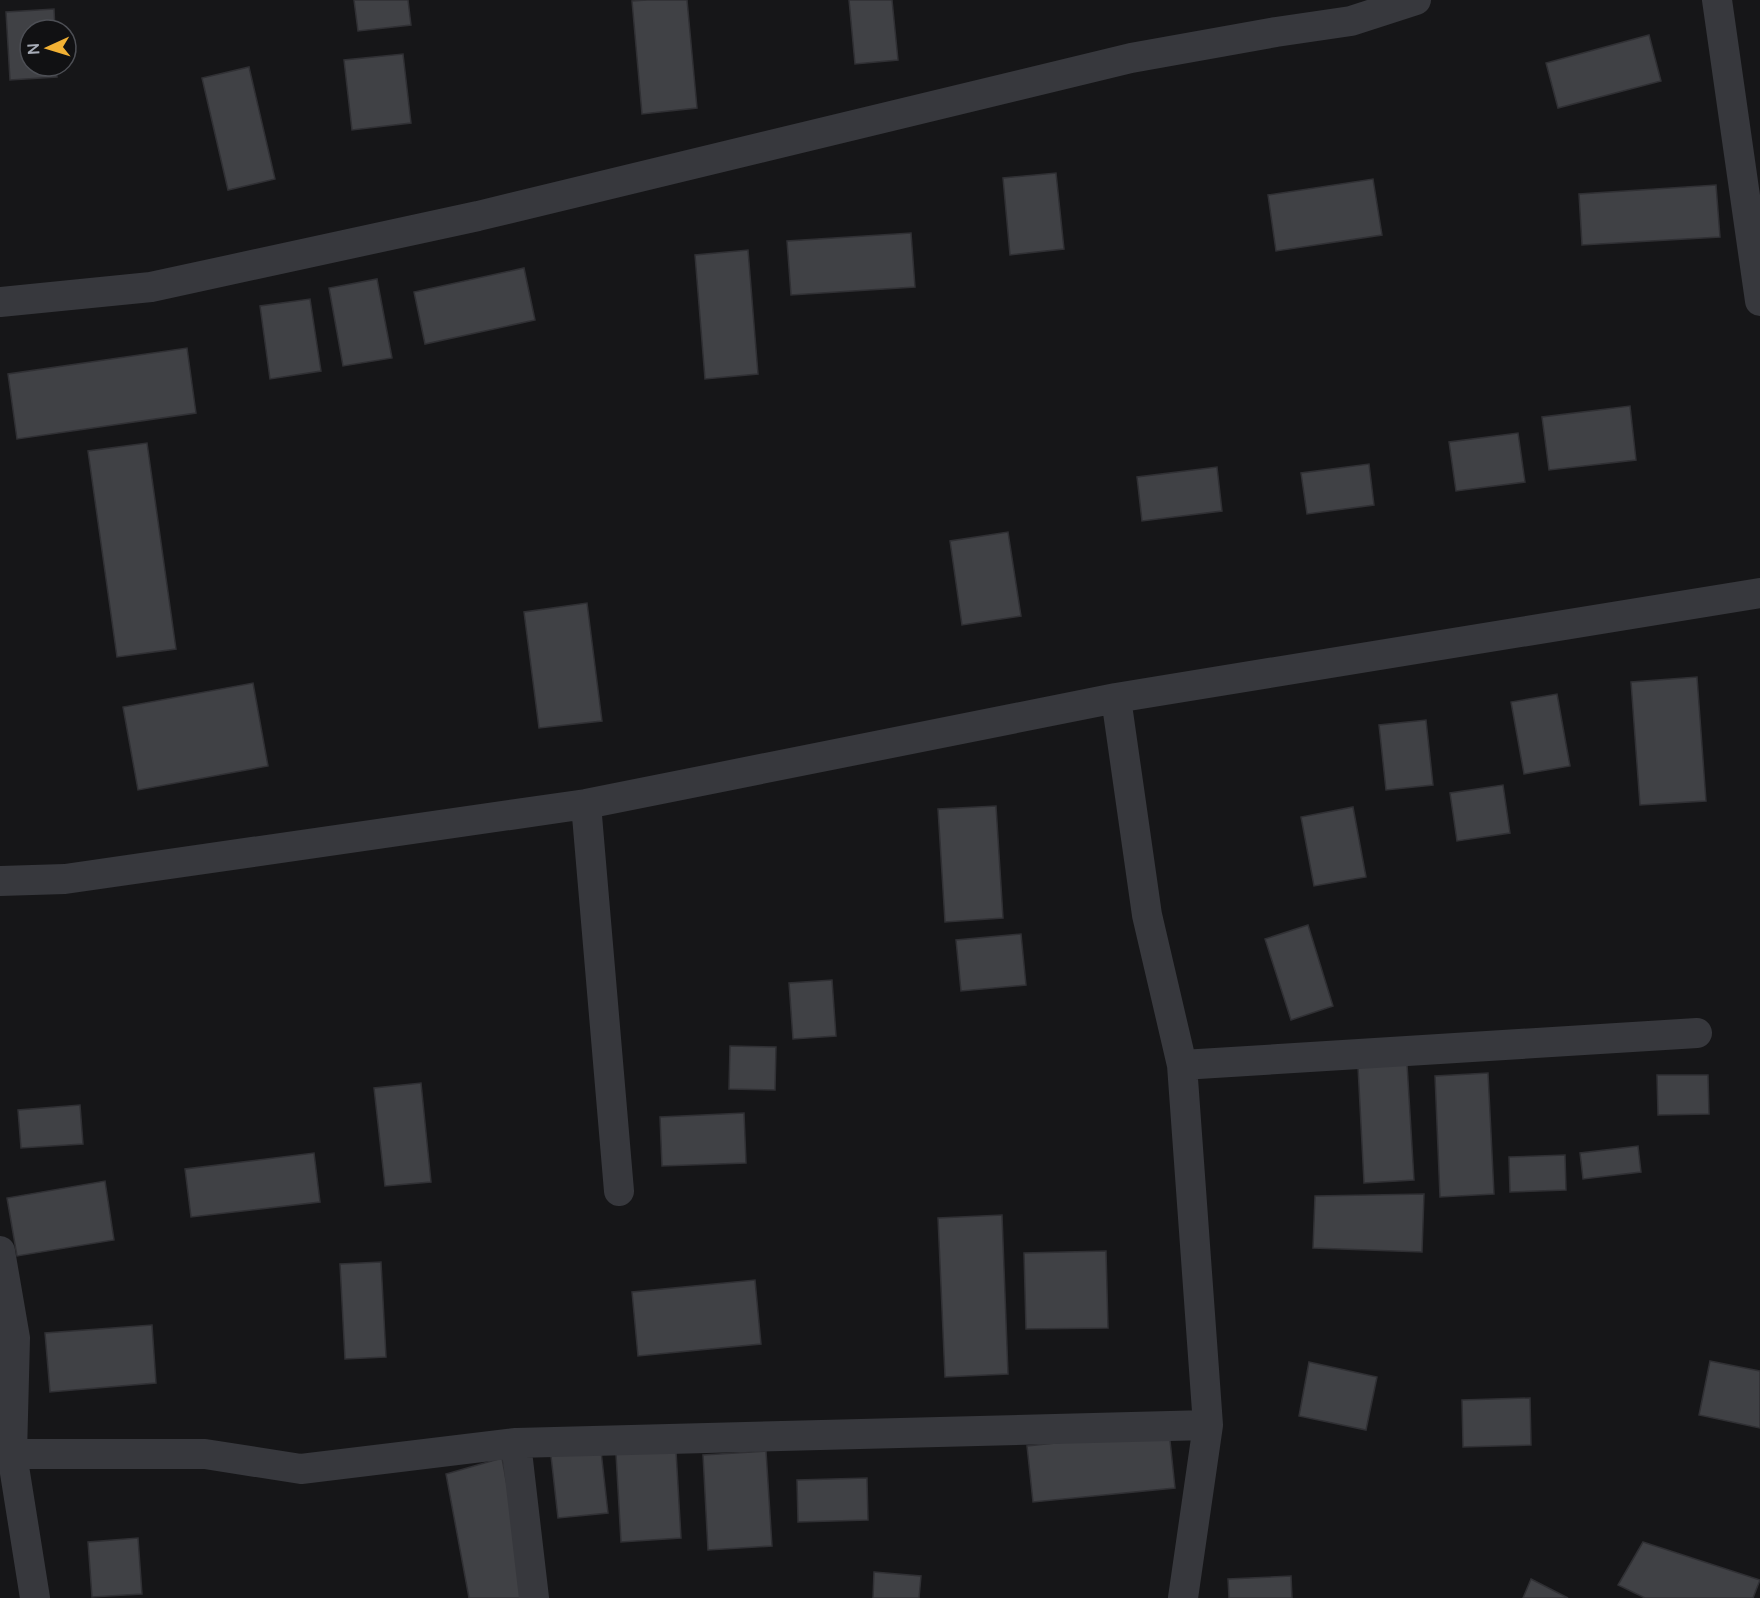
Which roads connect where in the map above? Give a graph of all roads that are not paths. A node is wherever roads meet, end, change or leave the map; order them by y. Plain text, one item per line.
1 (1416, 0) edge
2 (1718, 0) edge
3 (1760, 300) edge
4 (0, 302) edge
5 (1760, 593) edge
6 (1116, 698) junction
7 (586, 804) junction
8 (0, 881) edge
9 (1697, 1033) dead end
10 (1182, 1065) junction
11 (619, 1191) dead end
12 (0, 1251) edge
13 (1208, 1425) junction
14 (516, 1443) junction
15 (12, 1454) junction
16 (35, 1598) edge
17 (534, 1598) edge
18 (1183, 1598) edge

1 - 4 street
2 - 3 street
5 - 6 street
6 - 7 street
6 - 10 street
7 - 8 street
7 - 11 street
9 - 10 street
10 - 13 street
12 - 15 street
13 - 14 street
13 - 18 street
14 - 15 street
14 - 17 street
15 - 16 street

